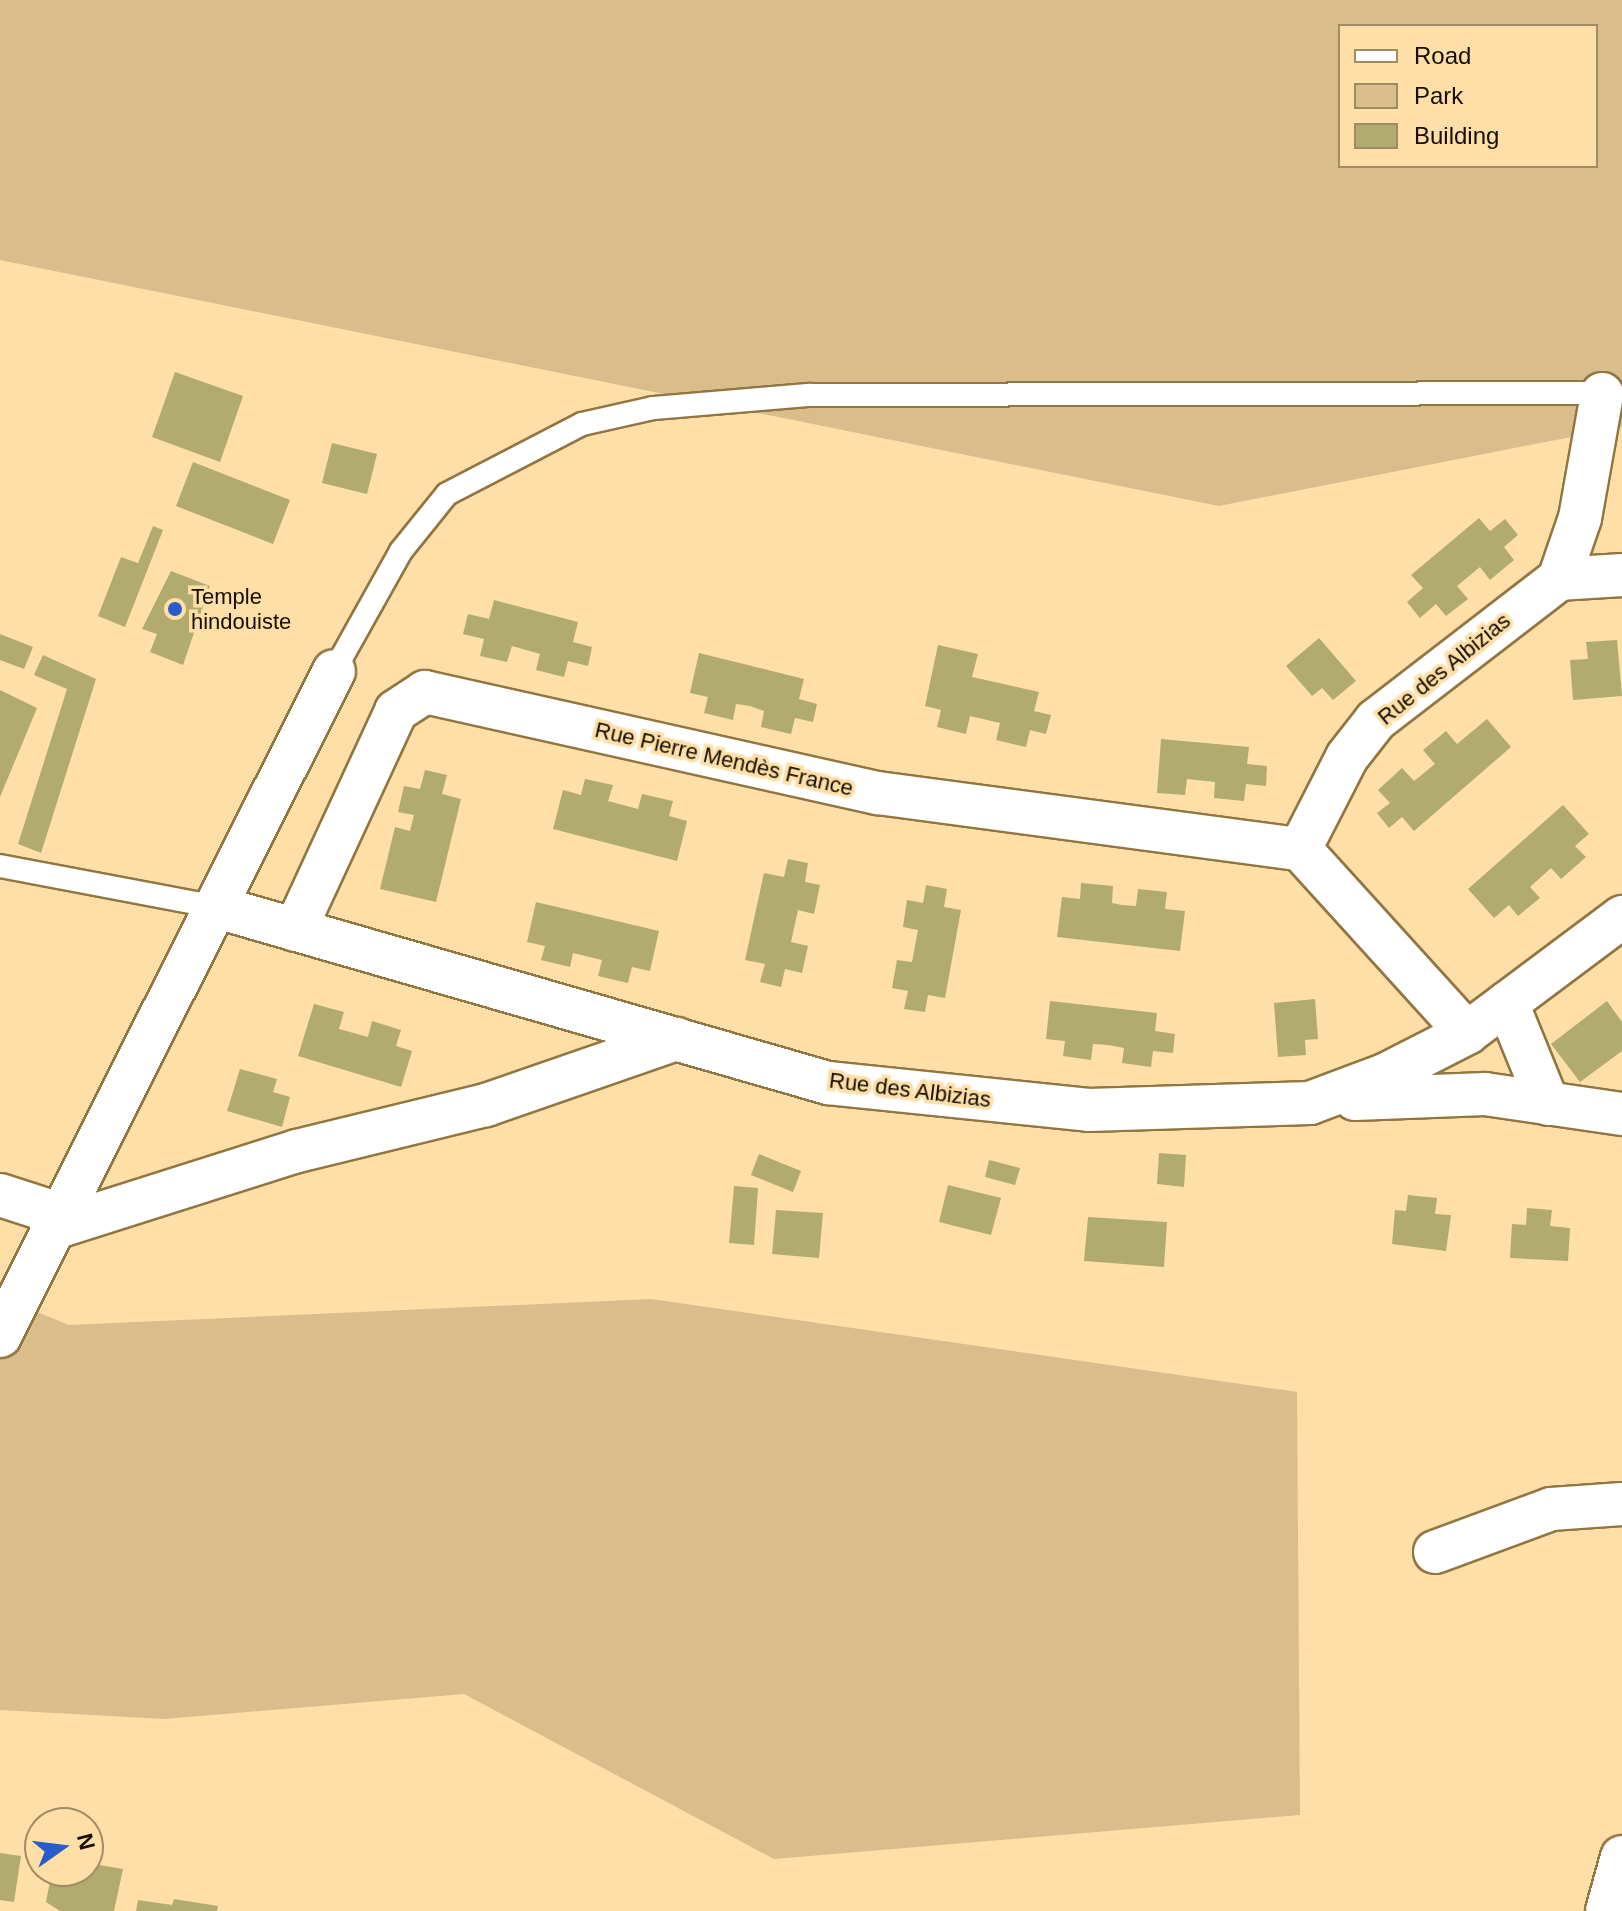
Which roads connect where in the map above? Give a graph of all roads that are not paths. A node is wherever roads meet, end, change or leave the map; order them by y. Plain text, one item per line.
1 (1612, 392) edge
2 (1622, 575) edge
3 (1559, 579) junction
4 (334, 671) joint
5 (1300, 849) junction
6 (0, 866) edge
7 (217, 907) junction
8 (1622, 917) edge
9 (295, 930) junction
10 (1507, 1003) junction
11 (1467, 1033) junction
12 (677, 1039) junction
13 (1310, 1103) junction
14 (1548, 1104) junction
15 (1622, 1114) edge
16 (0, 1195) edge
17 (55, 1222) junction
18 (0, 1336) edge
19 (1622, 1504) edge
20 (1435, 1552) dead end
21 (1622, 1857) edge
22 (1607, 1911) edge

1 - 3 street
1 - 4 lane
2 - 3 street
3 - 5 street, Rue des Albizias
4 - 7 street
5 - 9 street, Rue Pierre Mendès France
5 - 11 street
6 - 7 lane
7 - 9 street, Rue des Albizias
7 - 17 street
8 - 10 street, Rue des Albizias
9 - 12 street, Rue des Albizias
10 - 11 street, Rue des Albizias
10 - 14 street
11 - 13 street, Rue des Albizias
12 - 13 street, Rue des Albizias
12 - 17 street
13 - 14 street
14 - 15 street
16 - 17 street
17 - 18 street
19 - 20 street
21 - 22 street

